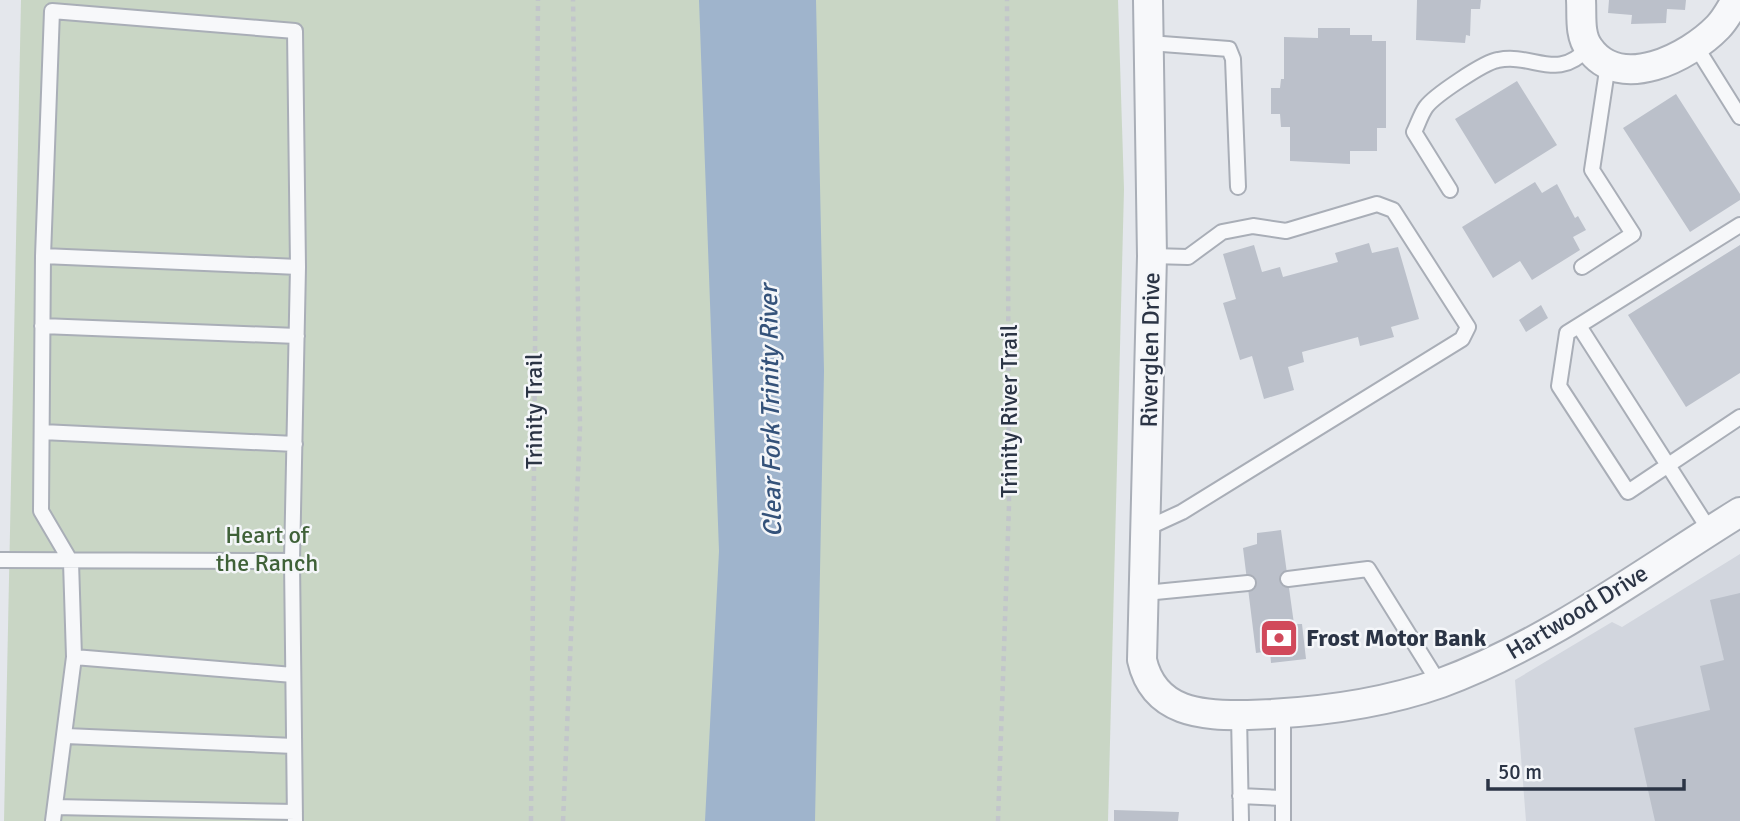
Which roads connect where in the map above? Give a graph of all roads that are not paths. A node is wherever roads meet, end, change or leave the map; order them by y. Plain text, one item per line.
1 (1148, 0) edge
2 (1581, 0) edge
3 (1736, 0) edge
4 (1149, 43) junction
5 (1695, 45) junction
6 (1598, 56) junction
7 (1740, 117) edge
8 (1238, 187) dead end
9 (1450, 190) dead end
10 (1740, 225) edge
11 (43, 256) junction
12 (1152, 256) junction
13 (298, 267) junction
14 (1582, 267) dead end
15 (42, 326) junction
16 (1579, 326) junction
17 (297, 336) junction
18 (1740, 417) edge
19 (42, 432) junction
20 (295, 444) junction
21 (1670, 464) junction
22 (1740, 512) edge
23 (1146, 529) junction
24 (1710, 531) junction
25 (0, 560) edge
26 (292, 561) junction
27 (71, 562) junction
28 (1288, 579) dead end
29 (1248, 583) dead end
30 (1145, 593) junction
31 (74, 657) junction
32 (293, 675) junction
33 (1439, 683) junction
34 (1160, 695) joint
35 (1283, 714) junction
36 (1239, 715) junction
37 (66, 736) junction
38 (294, 746) junction
39 (1240, 796) junction
40 (1283, 798) junction
41 (54, 814) edge
42 (295, 816) edge
43 (1241, 821) edge
44 (1283, 821) edge

1 - 4 street, Riverglen Drive
2 - 6 street
3 - 5 street
4 - 8 lane
4 - 12 street, Riverglen Drive
5 - 6 street
5 - 7 lane
6 - 9 lane
6 - 14 lane
10 - 16 lane
11 - 13 lane
11 - 13 lane
11 - 15 lane
12 - 23 street, Riverglen Drive
12 - 23 lane
13 - 17 lane
15 - 17 lane
15 - 19 lane
16 - 21 lane
16 - 21 lane
17 - 20 lane
18 - 21 lane
19 - 20 lane
19 - 27 lane
20 - 26 lane
21 - 24 lane
22 - 24 street, Hartwood Drive
23 - 30 street, Riverglen Drive
24 - 33 street, Hartwood Drive
25 - 27 lane
26 - 27 lane
26 - 32 lane
27 - 31 lane
28 - 33 lane
29 - 30 lane
30 - 34 street, Riverglen Drive
31 - 32 lane
31 - 37 lane
32 - 38 lane
33 - 35 street, Hartwood Drive
34 - 36 street, Hartwood Drive
35 - 36 street, Hartwood Drive
35 - 40 lane
36 - 39 lane
37 - 38 lane
37 - 41 lane
38 - 42 lane
39 - 40 lane
39 - 43 lane
40 - 44 lane
41 - 42 lane

